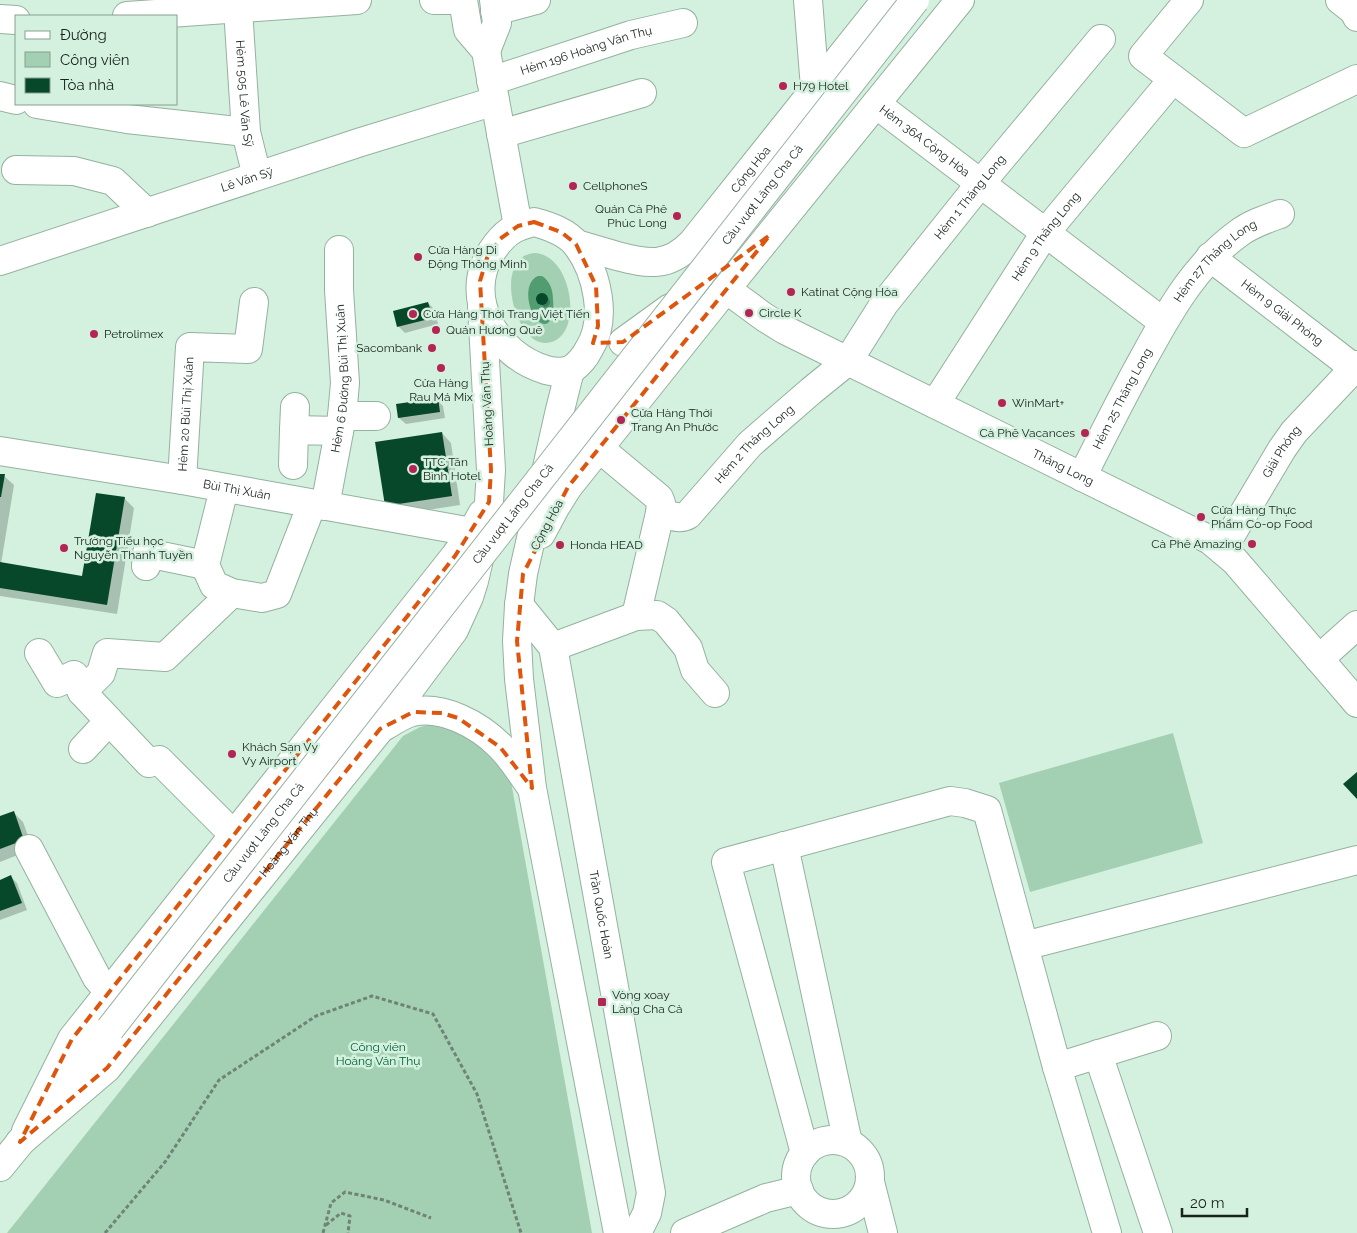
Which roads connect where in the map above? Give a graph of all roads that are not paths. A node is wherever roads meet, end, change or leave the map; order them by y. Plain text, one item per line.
1 (357, 0) edge
2 (434, 0) edge
3 (463, 0) edge
4 (536, 0) edge
5 (808, 0) edge
6 (886, 0) edge
7 (915, 0) edge
8 (960, 0) edge
9 (1189, 0) edge
10 (1340, 0) edge
11 (494, 5) edge
12 (238, 9) junction
13 (143, 15) edge
14 (1357, 18) edge
15 (0, 19) edge
16 (15, 20) edge
17 (683, 23) dead end
18 (1100, 39) dead end
19 (486, 50) junction
20 (1173, 79) junction
21 (1357, 79) edge
22 (815, 88) junction
23 (493, 91) junction
24 (642, 91) dead end
25 (0, 96) edge
26 (15, 100) edge
27 (876, 104) junction
28 (43, 105) edge
29 (246, 132) junction
30 (501, 134) junction
31 (16, 170) dead end
32 (257, 176) junction
33 (980, 184) junction
34 (147, 213) junction
35 (1280, 214) dead end
36 (518, 226) junction
37 (1045, 233) junction
38 (770, 236) junction
39 (576, 244) junction
40 (339, 250) dead end
41 (1210, 257) junction
42 (0, 262) edge
43 (726, 289) junction
44 (254, 302) dead end
45 (482, 306) junction
46 (1163, 322) junction
47 (688, 337) junction
48 (622, 342) junction
49 (593, 343) junction
50 (848, 361) junction
51 (1355, 366) edge
52 (570, 370) junction
53 (935, 404) junction
54 (376, 416) dead end
55 (341, 424) junction
56 (599, 448) junction
57 (0, 451) edge
58 (293, 464) dead end
59 (1082, 477) junction
60 (182, 480) junction
61 (224, 489) junction
62 (488, 502) junction
63 (319, 505) junction
64 (660, 512) junction
65 (472, 532) junction
66 (1222, 550) junction
67 (205, 565) junction
68 (146, 566) dead end
69 (523, 574) junction
70 (232, 593) junction
71 (519, 605) junction
72 (636, 616) junction
73 (1357, 626) edge
74 (553, 647) junction
75 (39, 653) dead end
76 (1319, 659) junction
77 (82, 692) junction
78 (715, 693) dead end
79 (1357, 703) edge
80 (109, 721) junction
81 (380, 729) junction
82 (83, 749) dead end
83 (532, 788) junction
84 (234, 835) junction
85 (784, 846) junction
86 (29, 849) dead end
87 (1357, 860) edge
88 (1024, 946) junction
89 (109, 992) junction
90 (110, 1029) joint
91 (1158, 1036) dead end
92 (1098, 1054) junction
93 (1057, 1067) junction
94 (20, 1142) junction
95 (848, 1143) junction
96 (805, 1154) junction
97 (0, 1167) edge
98 (870, 1182) junction
99 (799, 1190) junction
100 (830, 1223) edge
101 (618, 1233) edge
102 (637, 1233) edge
103 (685, 1233) edge
104 (883, 1233) edge
105 (1107, 1233) edge
106 (1158, 1233) edge

1 - 12 main road
2 - 3 main road
3 - 19 main road
4 - 11 main road
5 - 22 main road
6 - 22 main road, Cộng Hòa
7 - 90 main road, Cầu vượt Lăng Cha Cả, bridge
8 - 27 main road, Cộng Hòa
9 - 20 main road
10 - 14 main road
11 - 19 main road
12 - 13 main road
12 - 29 main road, Hẻm 505 Lê Văn Sỹ
15 - 16 main road
17 - 23 main road, Hẻm 196 Hoàng Văn Thụ
18 - 33 main road, Hẻm 1 Thăng Long
19 - 23 main road
20 - 21 main road
20 - 37 main road, Hẻm 9 Thăng Long
22 - 39 main road, Cộng Hòa
23 - 30 main road
23 - 32 main road, Lê Văn Sỹ
24 - 30 main road
25 - 26 main road
27 - 33 main road, Hẻm 36A Cộng Hòa
27 - 38 main road, Cộng Hòa
28 - 29 main road
29 - 32 main road, Hẻm 505 Lê Văn Sỹ
30 - 36 main road
31 - 34 main road
32 - 34 main road, Lê Văn Sỹ
33 - 37 main road, Hẻm 36A Cộng Hòa
33 - 50 main road, Hẻm 1 Thăng Long
34 - 42 main road, Lê Văn Sỹ
35 - 41 main road, Hẻm 27 Thăng Long
36 - 39 main road
36 - 45 main road
37 - 46 main road, Hẻm 36A Cộng Hòa
37 - 53 main road, Hẻm 9 Thăng Long
38 - 43 main road, Cộng Hòa
38 - 48 main road
39 - 49 main road
40 - 55 main road, Hẻm 6 Đường Bùi Thị Xuân
41 - 46 main road, Hẻm 27 Thăng Long
41 - 51 main road, Hẻm 9 Giải Phóng
43 - 47 main road, Cộng Hòa
43 - 50 main road, Thăng Long
44 - 60 main road, Hẻm 20 Bùi Thị Xuân
45 - 52 main road
45 - 62 main road, Hoàng Văn Thụ
46 - 59 main road, Hẻm 25 Thăng Long
47 - 48 main road
47 - 56 main road, Cộng Hòa
48 - 49 main road
49 - 52 main road
50 - 53 main road, Thăng Long
50 - 64 main road, Hẻm 2 Thăng Long
51 - 66 main road, Giải Phóng
52 - 69 main road
53 - 59 main road, Thăng Long
54 - 55 main road
55 - 58 main road
55 - 63 main road, Hẻm 6 Đường Bùi Thị Xuân
56 - 64 main road
56 - 69 main road, Cộng Hòa
57 - 60 main road, Bùi Thị Xuân
59 - 66 main road, Thăng Long
60 - 61 main road, Bùi Thị Xuân
61 - 63 main road, Bùi Thị Xuân
61 - 67 main road
62 - 65 main road, Hoàng Văn Thụ
62 - 81 main road, Hoàng Văn Thụ
63 - 65 main road, Bùi Thị Xuân
63 - 70 main road, Hẻm 6 Đường Bùi Thị Xuân
64 - 72 main road
65 - 84 main road, Hoàng Văn Thụ
66 - 76 main road, Thăng Long
67 - 68 main road
67 - 70 main road
69 - 71 main road
70 - 77 main road
71 - 74 main road, Trần Quốc Hoàn
71 - 83 main road
72 - 74 main road
72 - 78 main road
73 - 76 main road
74 - 102 main road, Trần Quốc Hoàn
75 - 77 main road
76 - 79 main road, Thăng Long
77 - 80 main road
80 - 82 main road
80 - 84 main road
81 - 83 main road
81 - 94 main road, Hoàng Văn Thụ
83 - 101 main road
84 - 89 main road, Hoàng Văn Thụ
85 - 88 main road
85 - 95 main road
85 - 96 main road
86 - 89 main road
87 - 88 main road
88 - 93 main road
89 - 94 main road, Hoàng Văn Thụ
90 - 94 main road, Hoàng Văn Thụ
91 - 92 main road
92 - 93 main road
92 - 106 main road
93 - 105 main road
94 - 97 main road, Hoàng Văn Thụ
95 - 96 main road
95 - 98 main road
96 - 99 main road
98 - 100 main road
98 - 104 main road
99 - 100 main road
99 - 103 main road

